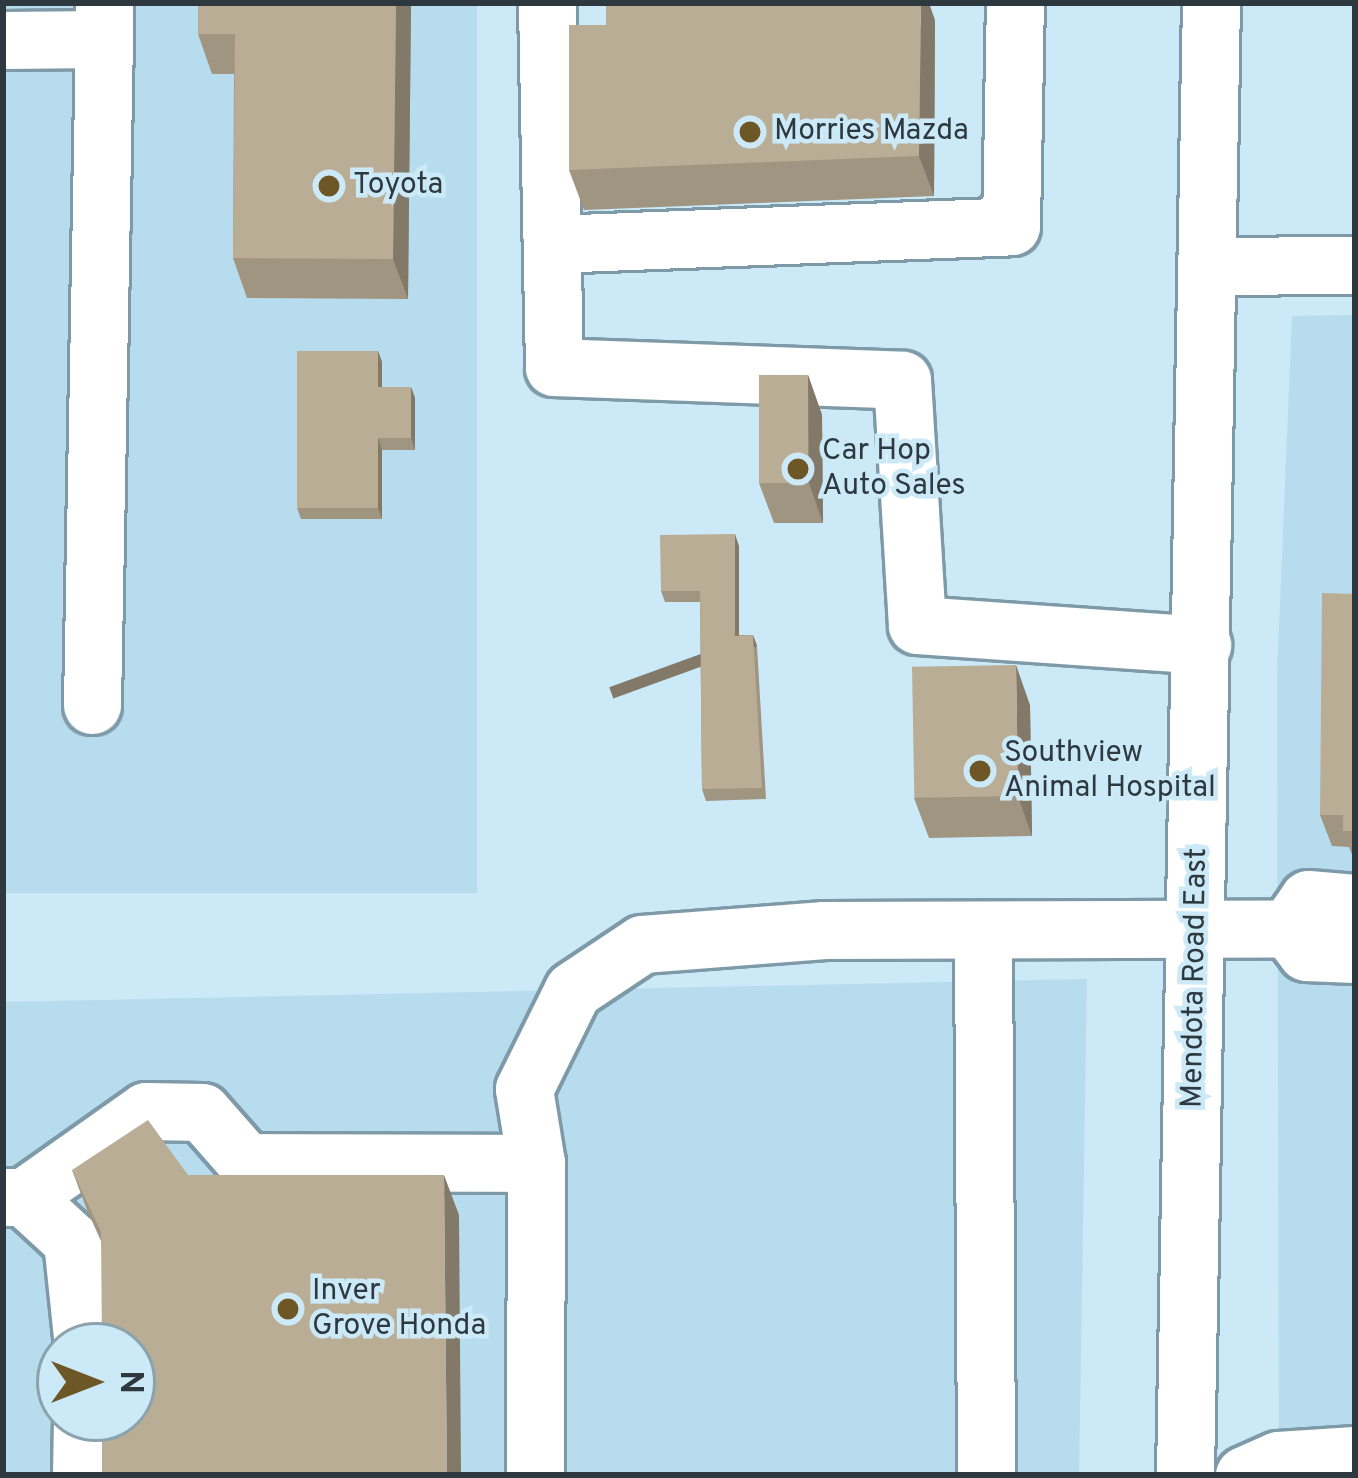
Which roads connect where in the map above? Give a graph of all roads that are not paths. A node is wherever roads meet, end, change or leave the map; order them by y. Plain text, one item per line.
1 (547, 3) edge
2 (1015, 3) edge
3 (1210, 3) edge
4 (104, 21) edge
5 (3, 40) edge
6 (552, 244) junction
7 (1355, 265) edge
8 (1208, 266) junction
9 (1202, 645) junction
10 (92, 704) dead end
11 (1355, 903) edge
12 (1288, 928) junction
13 (983, 931) junction
14 (1197, 933) junction
15 (1355, 954) edge
16 (536, 1163) junction
17 (14, 1197) edge
18 (80, 1322) edge
19 (82, 1442) edge
20 (1355, 1455) edge
21 (81, 1475) edge
22 (535, 1475) edge
23 (986, 1475) edge
24 (1185, 1475) edge
25 (1244, 1475) edge

1 - 6 street
2 - 6 street
3 - 8 street, Mendota Road East
4 - 5 street
4 - 10 street
6 - 9 street
7 - 8 street
8 - 9 street, Mendota Road East
9 - 14 street, Mendota Road East
11 - 12 street
12 - 14 street
12 - 15 street
13 - 14 street
13 - 16 street
13 - 23 street
14 - 24 street, Mendota Road East
16 - 17 street
16 - 22 street
17 - 18 street
19 - 21 street
20 - 25 street

